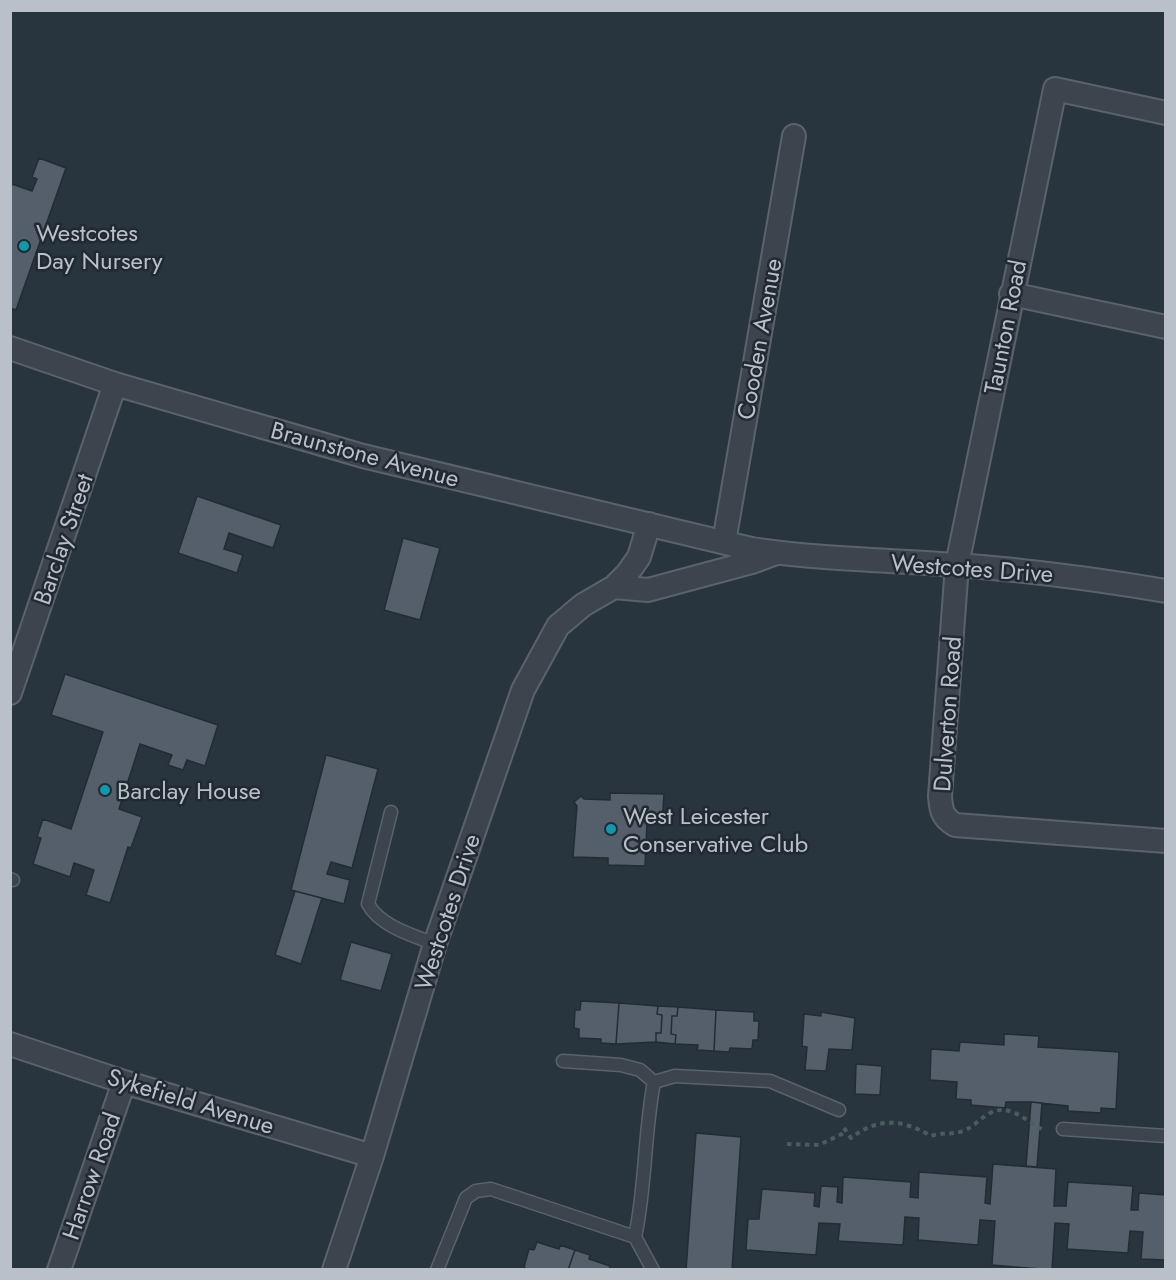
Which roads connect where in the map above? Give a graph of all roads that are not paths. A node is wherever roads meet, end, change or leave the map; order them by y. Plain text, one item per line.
1 (1166, 112) edge
2 (794, 136) dead end
3 (1011, 294) junction
4 (1166, 327) edge
5 (10, 348) edge
6 (115, 384) junction
7 (650, 524) junction
8 (724, 542) junction
9 (777, 553) junction
10 (957, 565) junction
11 (614, 587) junction
12 (1166, 591) edge
13 (10, 693) edge
14 (391, 812) dead end
15 (1166, 841) edge
16 (435, 944) junction
17 (10, 1044) edge
18 (563, 1061) dead end
19 (124, 1082) junction
20 (654, 1082) junction
21 (839, 1110) road end
22 (1063, 1130) road end
23 (1166, 1136) edge
24 (372, 1156) junction
25 (635, 1237) junction
26 (59, 1269) edge
27 (333, 1269) edge
28 (437, 1269) edge
29 (653, 1269) edge

1 - 3 street, Taunton Road
2 - 8 street, Cooden Avenue
3 - 4 street
3 - 10 street, Taunton Road
5 - 6 street, Braunstone Avenue
6 - 7 street, Braunstone Avenue
6 - 13 street, Barclay Street
7 - 8 street, Braunstone Avenue
7 - 11 street, Westcotes Drive
8 - 9 street, Westcotes Drive
9 - 10 street, Westcotes Drive
9 - 11 street, Westcotes Drive
10 - 12 street, Westcotes Drive
10 - 15 street, Dulverton Road
11 - 16 street, Westcotes Drive
14 - 16 lane
16 - 24 street, Westcotes Drive
17 - 19 street, Sykefield Avenue
18 - 20 lane
19 - 24 street, Sykefield Avenue
19 - 26 street, Harrow Road
20 - 21 lane
20 - 25 lane
22 - 23 lane
24 - 27 street, Westcotes Drive
25 - 28 lane
25 - 29 lane

